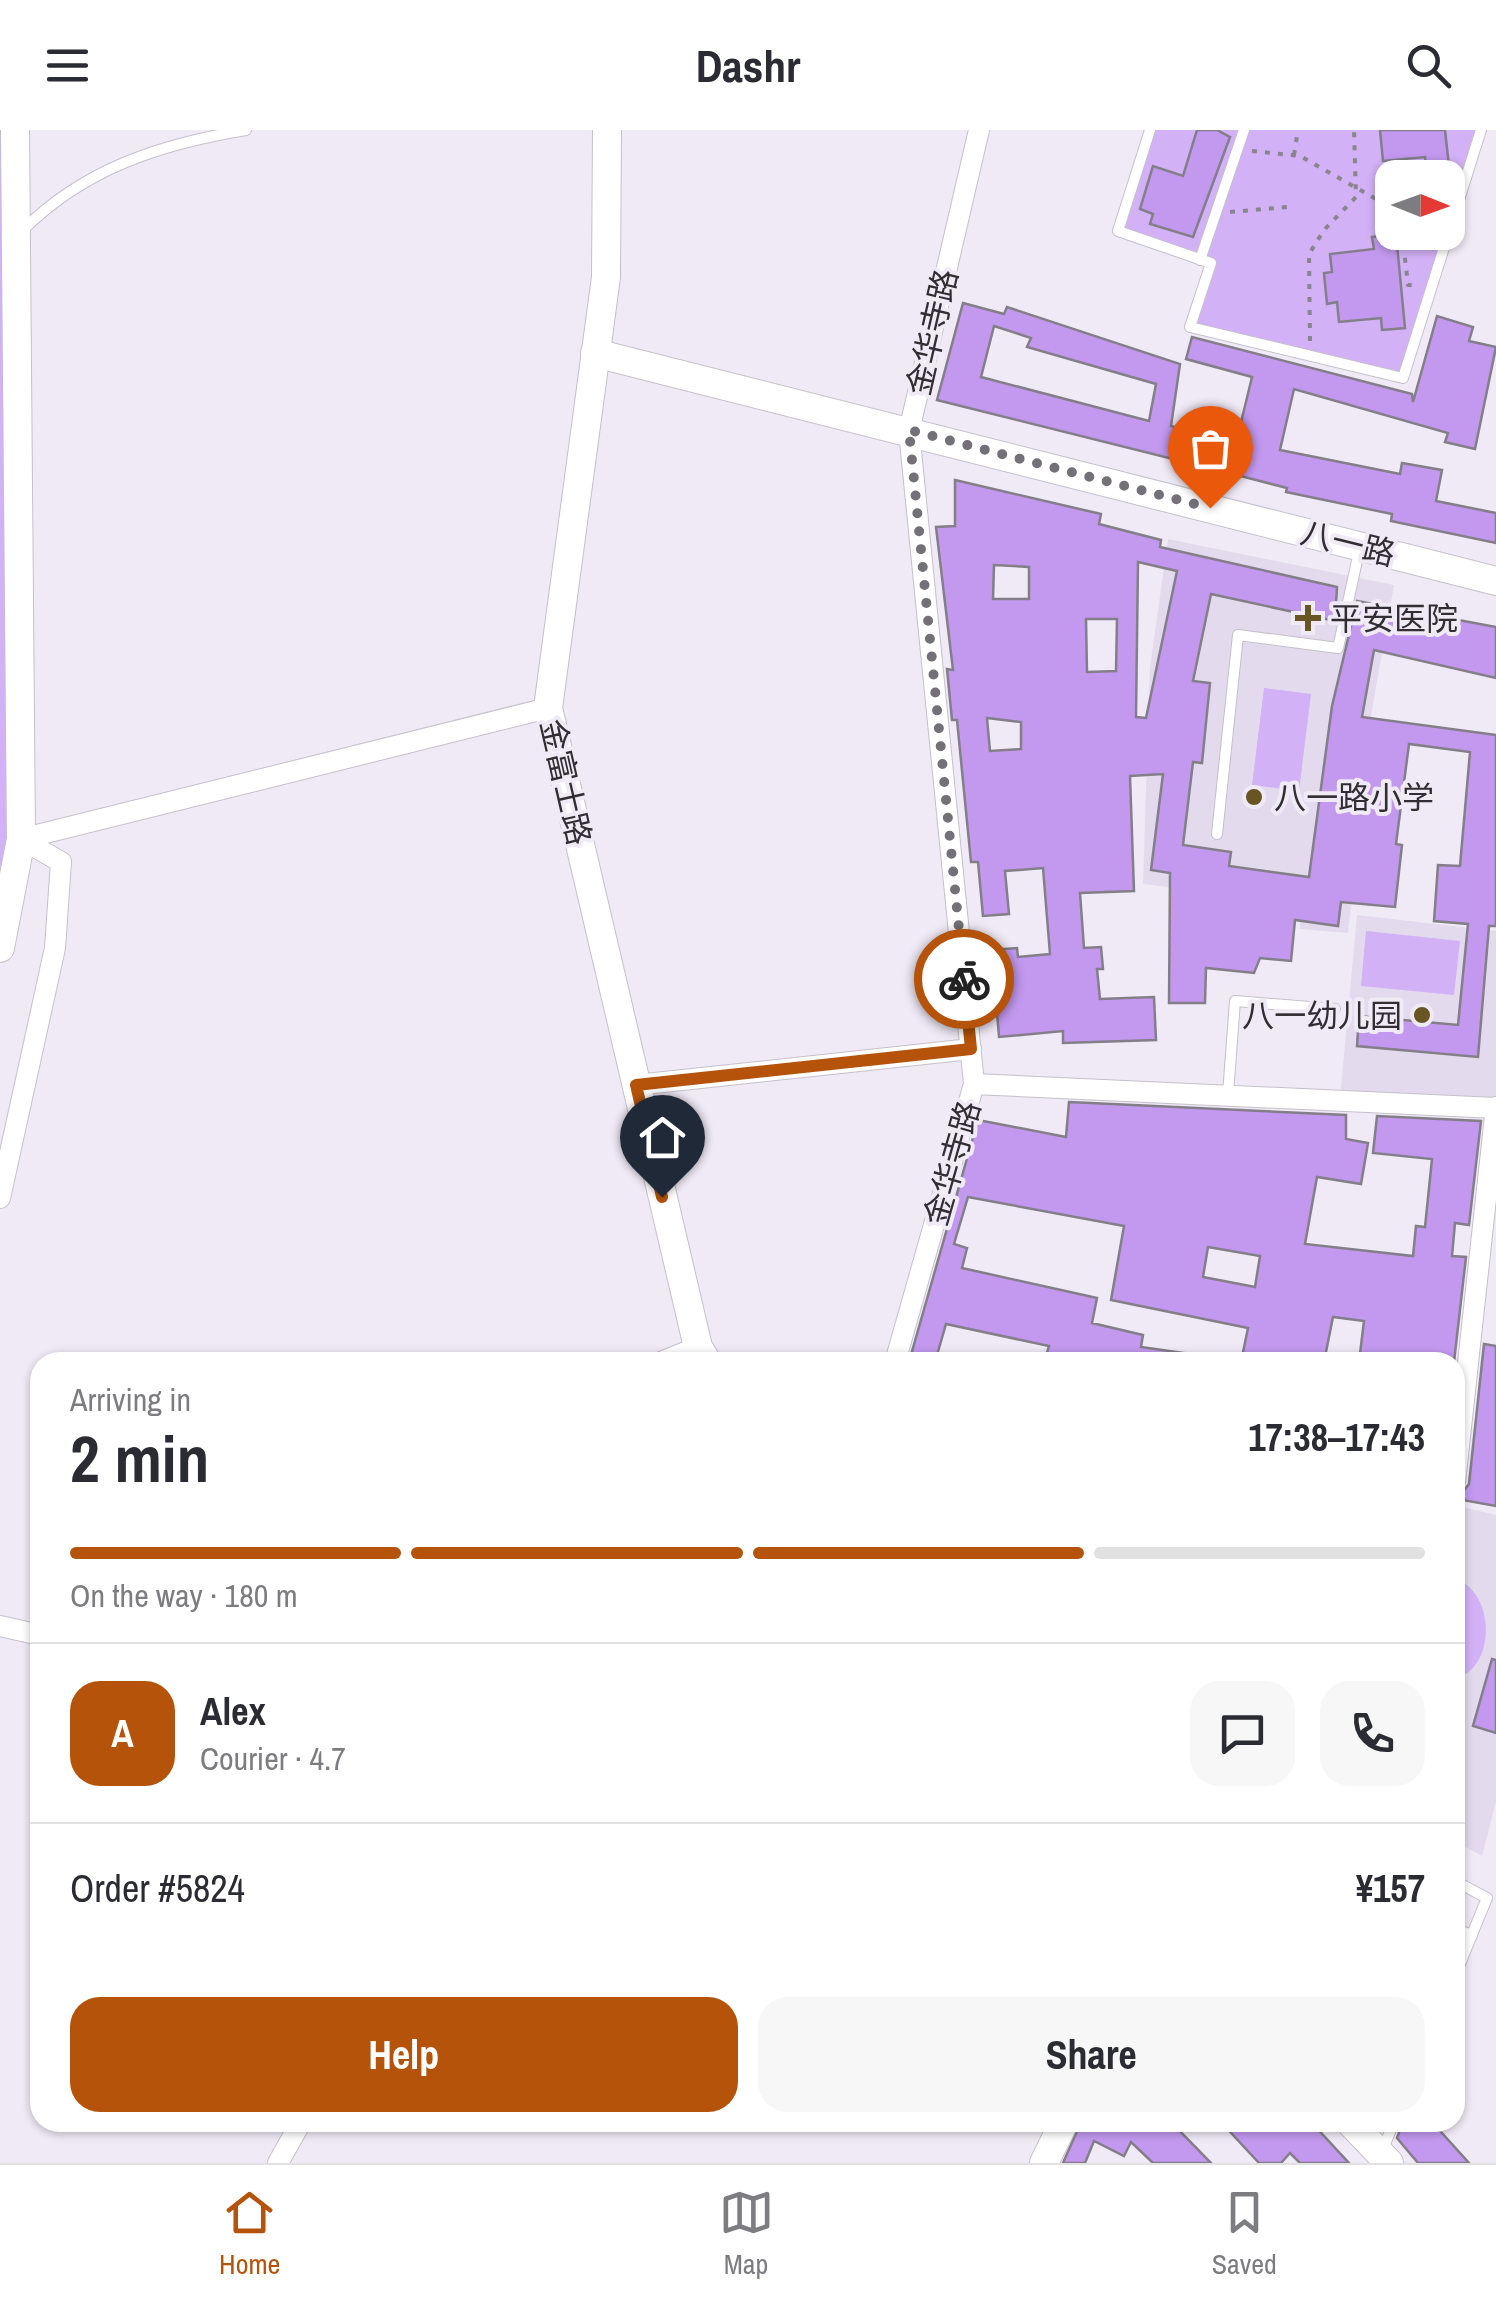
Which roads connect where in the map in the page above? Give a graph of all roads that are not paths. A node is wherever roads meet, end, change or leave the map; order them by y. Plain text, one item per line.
1 (15, 130) edge
2 (246, 130) edge
3 (607, 130) edge
4 (978, 130) edge
5 (1150, 130) edge
6 (1244, 130) edge
7 (1481, 130) edge
8 (16, 236) junction
9 (1200, 260) junction
10 (596, 354) junction
11 (909, 430) junction
12 (1360, 546) junction
13 (1496, 581) edge
14 (548, 708) junction
15 (1217, 834) dead end
16 (21, 839) junction
17 (0, 948) edge
18 (1334, 1009) dead end
19 (971, 1049) junction
20 (974, 1084) junction
21 (636, 1085) junction
22 (1228, 1094) junction
23 (1496, 1108) edge
24 (0, 1198) edge
25 (701, 1352) edge
26 (898, 1352) edge
27 (1465, 1391) edge
28 (0, 1626) edge
29 (30, 1633) edge
30 (1465, 1886) edge
31 (1465, 1933) edge
32 (1472, 1935) junction
33 (1465, 1952) edge
34 (296, 2132) edge
35 (1059, 2132) edge
36 (1359, 2132) edge
37 (1392, 2132) edge
38 (1385, 2159) edge
39 (278, 2163) edge
40 (1044, 2163) edge

1 - 8 street
2 - 8 lane
3 - 10 street, 金富士路
4 - 11 street, 金华寺路
5 - 9 lane
6 - 9 lane
7 - 9 lane
8 - 16 street
10 - 11 street, 八一路
10 - 14 street, 金富士路
11 - 12 street, 八一路
11 - 19 street, 金华寺路
12 - 13 street, 八一路
12 - 15 lane
14 - 16 street
14 - 21 street, 金富士路
16 - 17 street
16 - 24 street
18 - 22 lane
19 - 20 street, 金华寺路
19 - 21 street
20 - 22 street
20 - 26 street, 金华寺路
21 - 25 street, 金富士路
22 - 23 street
23 - 27 street
28 - 29 street
30 - 32 lane
31 - 32 lane
32 - 33 lane
34 - 39 street
35 - 40 street
36 - 38 street
37 - 38 lane

